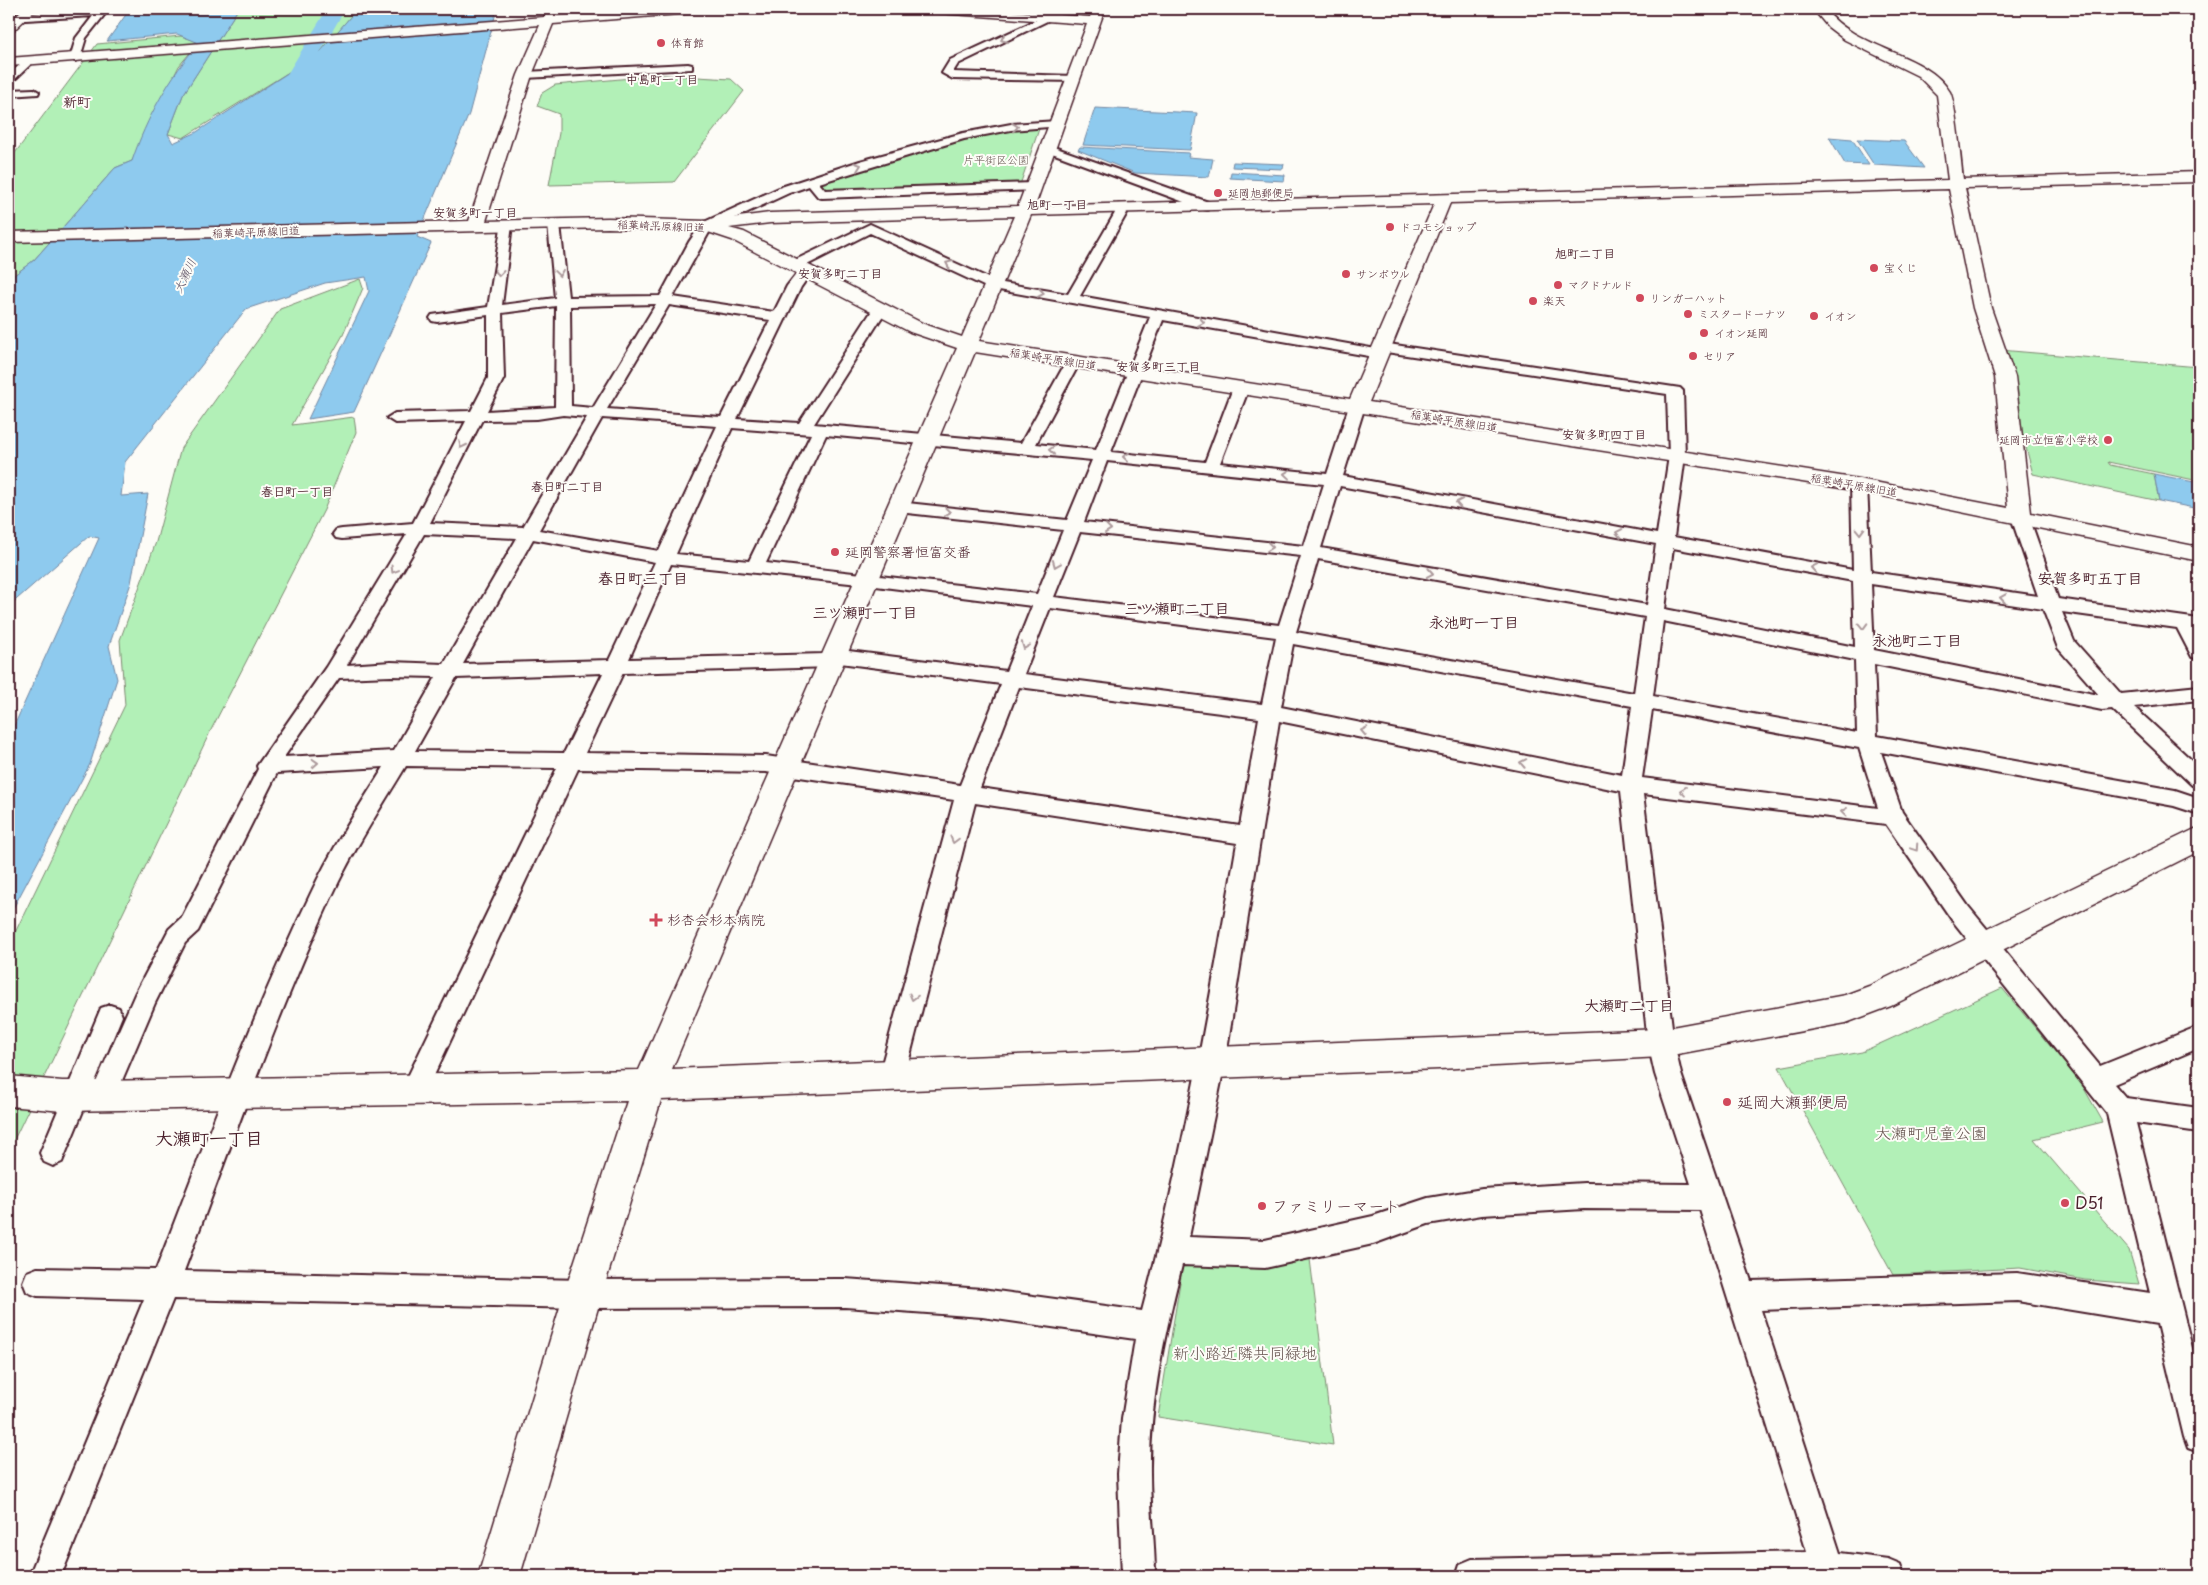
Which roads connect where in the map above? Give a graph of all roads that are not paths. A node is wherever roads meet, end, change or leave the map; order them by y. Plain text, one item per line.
1 (30, 9) edge
2 (692, 9) edge
3 (939, 9) edge
4 (1067, 9) edge
5 (1819, 9) edge
6 (651, 10) edge
7 (981, 10) edge
8 (102, 11) edge
9 (586, 13) edge
10 (1098, 15) edge
11 (546, 16) edge
12 (14, 18) edge
13 (1048, 18) junction
14 (9, 28) edge
15 (79, 57) junction
16 (9, 62) edge
17 (27, 62) junction
18 (688, 67) dead end
19 (525, 75) junction
20 (9, 79) edge
21 (1074, 79) junction
22 (34, 92) dead end
23 (9, 93) edge
24 (1057, 124) junction
25 (1048, 148) junction
26 (2199, 176) edge
27 (812, 182) junction
28 (1956, 184) junction
29 (1034, 187) junction
30 (1444, 199) junction
31 (1207, 206) junction
32 (1119, 208) junction
33 (1024, 210) junction
34 (866, 223) junction
35 (554, 224) junction
36 (506, 225) junction
37 (476, 226) junction
38 (706, 226) junction
39 (9, 237) edge
40 (801, 268) junction
41 (993, 285) junction
42 (1072, 299) junction
43 (665, 300) junction
44 (563, 301) junction
45 (495, 308) junction
46 (880, 309) junction
47 (1158, 314) junction
48 (779, 317) junction
49 (437, 318) dead end
50 (967, 345) junction
51 (1381, 350) junction
52 (1072, 362) junction
53 (1134, 372) junction
54 (1240, 388) junction
55 (1357, 406) junction
56 (563, 410) junction
57 (598, 412) junction
58 (477, 416) junction
59 (395, 418) dead end
60 (727, 422) junction
61 (812, 429) junction
62 (929, 438) junction
63 (1027, 447) junction
64 (1101, 454) junction
65 (1677, 456) junction
66 (1211, 466) junction
67 (1336, 480) junction
68 (1859, 485) junction
69 (898, 507) junction
70 (2020, 517) junction
71 (1072, 526) junction
72 (419, 528) junction
73 (528, 533) junction
74 (342, 534) dead end
75 (1667, 542) junction
76 (1311, 552) junction
77 (2199, 554) edge
78 (665, 558) junction
79 (755, 567) junction
80 (1862, 577) junction
81 (868, 579) junction
82 (1042, 600) junction
83 (2051, 604) junction
84 (1655, 613) junction
85 (2192, 624) edge
86 (1286, 634) junction
87 (2199, 652) edge
88 (1864, 655) junction
89 (833, 658) junction
90 (616, 666) junction
91 (449, 671) junction
92 (333, 672) junction
93 (1012, 680) junction
94 (2199, 693) edge
95 (1642, 700) junction
96 (2111, 702) junction
97 (1270, 712) junction
98 (1866, 740) junction
99 (400, 758) junction
100 (570, 761) junction
101 (271, 765) junction
102 (787, 766) junction
103 (2199, 780) edge
104 (1631, 785) junction
105 (967, 793) junction
106 (2199, 806) edge
107 (1892, 815) junction
108 (1250, 836) junction
109 (2199, 838) edge
110 (1984, 946) junction
111 (110, 1016) dead end
112 (2199, 1037) edge
113 (1661, 1043) junction
114 (1212, 1062) junction
115 (892, 1075) junction
116 (2095, 1080) junction
117 (649, 1085) junction
118 (414, 1091) junction
119 (9, 1092) edge
120 (239, 1094) junction
121 (81, 1096) junction
122 (2119, 1109) junction
123 (2199, 1120) edge
124 (53, 1153) dead end
125 (1708, 1197) junction
126 (1172, 1250) junction
127 (37, 1282) dead end
128 (164, 1286) junction
129 (583, 1294) junction
130 (1742, 1296) junction
131 (2169, 1311) junction
132 (1152, 1327) junction
133 (2199, 1438) edge
134 (1830, 1572) edge
135 (45, 1576) edge
136 (499, 1576) edge
137 (1138, 1576) edge
138 (1472, 1576) edge
139 (1888, 1576) edge

1 - 12 street
2 - 6 street
3 - 7 street
4 - 13 street
5 - 28 street
6 - 9 street
7 - 13 street
8 - 12 street
8 - 15 street
9 - 11 street
10 - 13 street
10 - 21 street
11 - 15 street
11 - 19 street
12 - 14 street
13 -> 21 street
15 - 17 street
16 - 17 street
17 - 20 street
18 - 19 street
19 - 37 street
21 - 24 street
22 - 23 street
24 - 25 street
27 -> 24 street
25 - 29 street
25 - 31 street
26 - 28 street
27 - 29 street
27 - 38 street
28 - 30 street
28 - 70 street
29 - 33 street
30 - 31 street
30 - 51 street
31 - 32 street
32 - 33 street
32 - 42 street
33 - 34 street
33 - 41 street
34 - 38 street
34 - 40 street
41 -> 34 street
35 - 36 street, 稲葉崎平原線旧道
35 - 38 street, 稲葉崎平原線旧道
35 -> 44 street
36 - 37 street, 稲葉崎平原線旧道
36 -> 45 street
37 - 39 street, 稲葉崎平原線旧道
38 - 40 street, 稲葉崎平原線旧道
38 - 43 street
40 - 46 street, 稲葉崎平原線旧道
40 - 48 street
41 -> 42 street
41 - 50 street
42 - 47 street
43 - 44 street
43 - 48 street
43 - 57 street
44 - 45 street
44 - 56 street
45 - 49 street
45 - 58 street
46 - 50 street, 稲葉崎平原線旧道
46 - 61 street
47 -> 51 street
47 - 53 street
48 - 60 street
50 - 52 street, 稲葉崎平原線旧道
50 - 62 street
51 - 55 street
51 - 65 street
52 - 53 street, 稲葉崎平原線旧道
52 - 63 street
53 - 54 street, 稲葉崎平原線旧道
53 - 64 street
54 - 55 street, 稲葉崎平原線旧道
54 - 66 street
55 - 65 street, 稲葉崎平原線旧道
55 - 67 street
56 - 57 street
56 - 58 street
57 - 60 street
57 - 73 street
58 - 59 street
58 -> 72 street
60 - 61 street
60 - 78 street
61 - 62 street
61 - 79 street
62 - 63 street
62 - 69 street
64 -> 63 street
66 -> 64 street
64 - 71 street
65 - 68 street, 稲葉崎平原線旧道
65 - 75 street
67 -> 66 street
75 -> 67 street
67 - 76 street
68 - 70 street, 稲葉崎平原線旧道
68 -> 80 street
69 -> 71 street
69 - 81 street
70 - 77 street, 稲葉崎平原線旧道
70 - 83 street
71 -> 76 street
71 -> 82 street
72 - 73 street
72 - 74 street
72 -> 92 street
73 - 78 street
73 - 91 street
80 -> 75 street
75 - 84 street
76 -> 84 street
76 - 86 street
78 - 79 street
78 - 90 street
79 - 81 street
83 -> 80 street
80 -> 88 street
81 - 82 street
81 - 89 street
82 - 86 street
82 -> 93 street
83 - 85 street
83 - 96 street
84 - 88 street
84 - 95 street
85 - 87 street
86 - 95 street
86 - 97 street
88 - 96 street
88 - 98 street
89 - 90 street
89 - 93 street
89 - 102 street
90 - 91 street
90 - 100 street
91 - 92 street
91 - 99 street
92 - 101 street
93 - 97 street
93 - 105 street
94 - 96 street
95 - 98 street
95 - 104 street
96 - 103 street
104 -> 97 street
97 - 108 street
98 - 106 street
98 - 107 street
99 - 100 street
101 -> 99 street
99 - 120 street
100 - 102 street
100 - 118 street
101 - 121 street
102 - 105 street
102 - 117 street
107 -> 104 street
104 - 113 street
105 - 108 street
105 -> 115 street
107 -> 110 street
108 - 114 street
109 - 110 street
110 - 113 street
110 - 116 street
111 - 121 street
112 - 116 street
113 - 114 street
113 - 125 street
114 - 115 street
114 - 126 street
115 - 117 street
116 - 122 street
117 - 118 street
117 - 129 street
118 - 120 street
119 - 121 street
120 - 121 street
120 - 128 street
121 - 124 street
122 - 123 street
122 - 131 street
125 - 126 street
125 - 130 street
126 - 132 street
127 - 128 street
128 - 129 street
128 - 135 street
129 - 132 street
129 - 136 street
130 - 131 street
130 - 134 street
131 - 133 street
132 - 137 street
134 - 138 street
134 - 139 street

